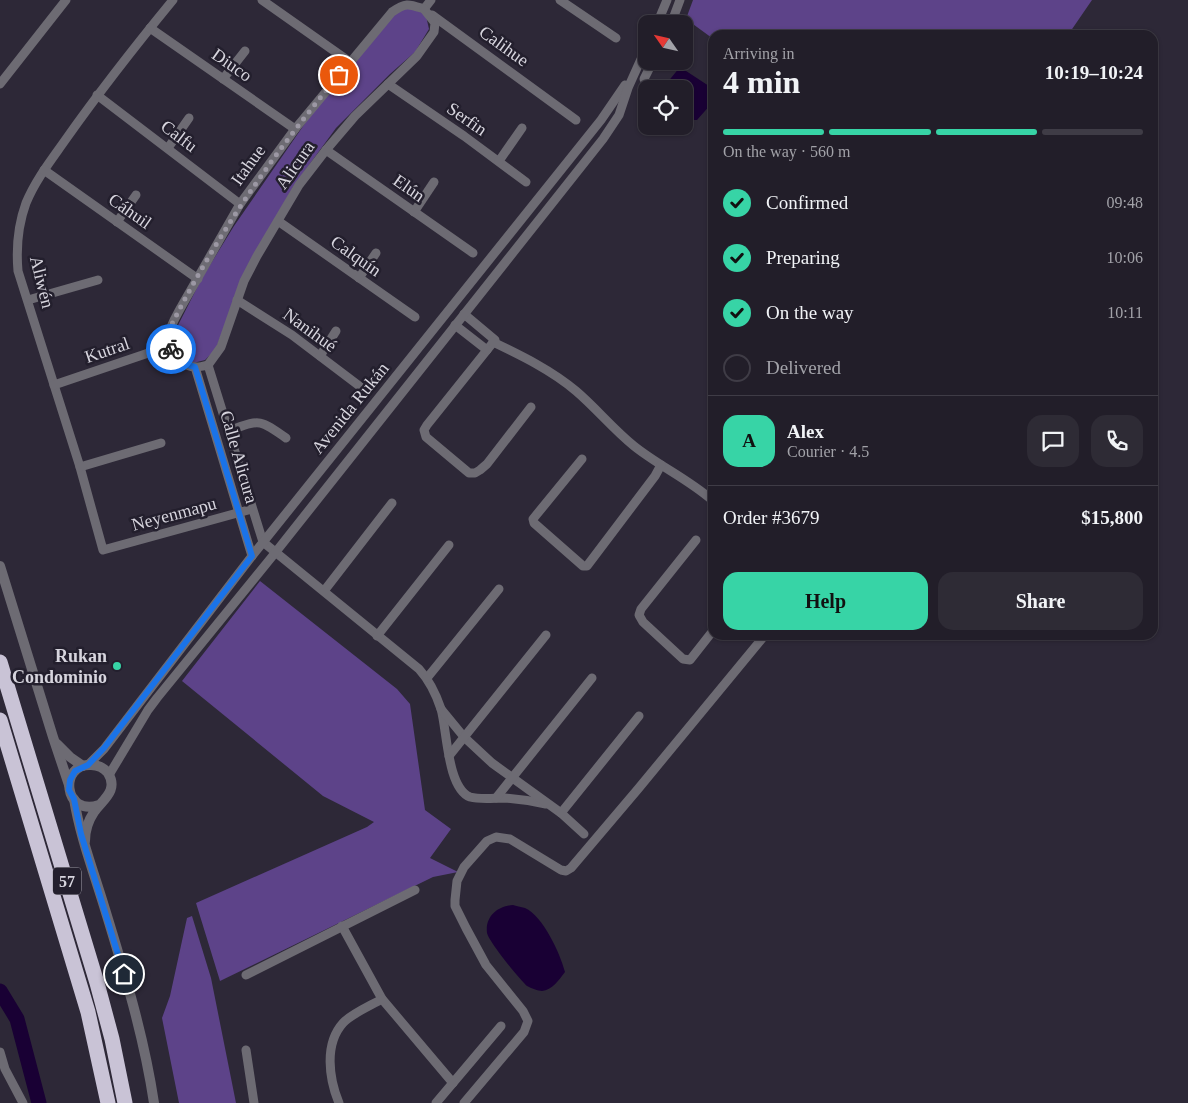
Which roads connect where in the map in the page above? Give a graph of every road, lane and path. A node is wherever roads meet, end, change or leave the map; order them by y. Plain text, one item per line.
1 (66, 0) edge
2 (173, 0) edge
3 (412, 0) edge
4 (431, 0) edge
5 (560, 0) edge
6 (667, 0) edge
7 (680, 0) edge
8 (267, 2) edge
9 (424, 9) junction
10 (661, 15) edge
11 (674, 15) edge
12 (150, 28) junction
13 (616, 38) dead end
14 (245, 51) dead end
15 (350, 62) junction
16 (638, 66) edge
17 (636, 70) junction
18 (649, 70) edge
19 (223, 79) junction
20 (644, 79) dead end
21 (0, 84) edge
22 (388, 84) junction
23 (97, 95) junction
24 (188, 118) dead end
25 (576, 120) dead end
26 (522, 128) dead end
27 (295, 129) junction
28 (168, 148) junction
29 (326, 150) junction
30 (499, 161) junction
31 (44, 170) junction
32 (434, 182) dead end
33 (526, 182) dead end
34 (136, 194) dead end
35 (240, 204) junction
36 (414, 212) junction
37 (278, 221) junction
38 (117, 222) junction
39 (376, 253) dead end
40 (473, 254) dead end
41 (489, 260) junction
42 (500, 268) junction
43 (359, 278) junction
44 (198, 279) junction
45 (98, 280) dead end
46 (28, 300) junction
47 (237, 300) junction
48 (464, 314) junction
49 (415, 317) dead end
50 (455, 325) junction
51 (336, 331) dead end
52 (492, 344) junction
53 (169, 346) junction
54 (320, 356) junction
55 (208, 365) junction
56 (195, 367) junction
57 (54, 385) junction
58 (362, 388) dead end
59 (376, 401) junction
60 (531, 407) dead end
61 (388, 410) junction
62 (228, 431) junction
63 (286, 438) dead end
64 (161, 443) dead end
65 (582, 459) dead end
66 (661, 465) junction
67 (80, 467) junction
68 (708, 496) edge
69 (392, 503) dead end
70 (252, 509) junction
71 (238, 513) junction
72 (696, 540) dead end
73 (263, 542) junction
74 (449, 545) dead end
75 (103, 550) joint
76 (275, 553) junction
77 (252, 556) junction
78 (0, 566) edge
79 (499, 589) dead end
80 (324, 591) junction
81 (546, 635) dead end
82 (377, 636) junction
83 (708, 637) edge
84 (761, 640) edge
85 (180, 649) junction
86 (190, 657) junction
87 (0, 662) edge
88 (427, 678) junction
89 (592, 678) dead end
90 (441, 709) junction
91 (639, 716) dead end
92 (0, 720) edge
93 (52, 737) junction
94 (464, 737) junction
95 (449, 756) junction
96 (85, 765) junction
97 (109, 775) junction
98 (512, 778) junction
99 (69, 785) junction
100 (496, 798) junction
101 (74, 799) junction
102 (546, 804) junction
103 (99, 805) junction
104 (561, 813) junction
105 (584, 834) dead end
106 (85, 845) junction
107 (415, 890) dead end
108 (342, 926) junction
109 (246, 975) dead end
110 (382, 999) junction
111 (501, 1026) dead end
112 (246, 1050) dead end
113 (0, 1052) edge
114 (453, 1083) junction
115 (23, 1103) edge
116 (108, 1103) edge
117 (125, 1103) edge
118 (154, 1103) edge
119 (254, 1103) edge
120 (339, 1103) edge
121 (436, 1103) edge
122 (464, 1103) edge

1 - 21 street
2 - 12 street, Aliwén
3 - 9 street, Calihue
4 - 9 street
5 - 13 street
6 - 10 street
7 - 11 street
8 - 15 street
9 - 15 street, Itahue
9 - 22 street, Alicura
9 - 25 street, Calihue
12 - 19 street, Diuco
12 - 23 street, Aliwén
14 - 19 street
15 - 27 street, Itahue
16 - 17 street, Avenida Rukán
17 - 41 street, Avenida Rukán
17 - 42 street, Avenida Rukán
18 - 20 street
19 - 27 street, Diuco
22 - 29 street, Alicura
22 - 30 street, Serfin
23 - 28 street, Calfu
23 - 31 street, Aliwén
24 - 28 street
26 - 30 street
27 - 35 street, Itahue
28 - 35 street, Calfu
29 - 36 street, Elún
29 - 37 street, Alicura
30 - 33 street, Serfin
31 - 38 street, Cáhuil
31 - 46 street, Aliwén
32 - 36 street
34 - 38 street
35 - 44 street, Itahue
36 - 40 street, Elún
37 - 43 street, Calquín
37 - 47 street, Alicura
38 - 44 street, Cáhuil
39 - 43 street
41 - 42 street
41 - 59 street, Avenida Rukán
42 - 48 street, Avenida Rukán
43 - 49 street, Calquín
44 - 53 street, Itahue
45 - 46 street
46 - 57 street, Aliwén
47 - 54 street, Nanihué
47 - 55 street, Alicura
48 - 50 street, Avenida Rukán
48 - 52 street
50 - 52 street
50 - 61 street, Avenida Rukán
51 - 54 street
52 - 60 street
52 - 66 street
53 - 56 street
53 - 57 street, Kutral
54 - 58 street, Nanihué
55 - 56 street
55 - 62 street, Calle Alicura
56 - 71 street, Calle Alicura
57 - 67 street, Aliwén
59 - 61 street
59 - 73 street, Avenida Rukán
61 - 76 street, Avenida Rukán
62 - 63 street
62 - 70 street, Calle Alicura
64 - 67 street
65 - 66 street
66 - 68 street
67 - 75 street, Aliwén
69 - 80 street
70 - 71 street, Neyenmapu
70 - 73 street, Calle Alicura
71 - 75 street, Neyenmapu
71 - 77 street, Calle Alicura
72 - 83 street
73 - 76 street
73 - 77 street, Avenida Rukán
74 - 82 street
76 - 80 street
76 - 86 street, Avenida Rukán
77 - 85 street, Avenida Rukán
78 - 93 street
79 - 88 street
80 - 82 street
81 - 94 street
82 - 88 street
84 - 122 street
85 - 86 street
85 - 96 street, Avenida Rukán
86 - 97 street, Avenida Rukán
87 - 117 highway, 57
88 - 90 street
89 - 98 street
90 - 94 street
90 - 95 street
91 - 104 street
92 - 116 highway, 57
93 - 96 street
93 - 99 street
94 - 95 street
94 - 98 street
95 - 100 street
96 - 97 street
96 - 99 street
97 - 103 street
98 - 100 street
98 - 102 street
99 - 101 street
100 - 102 street
101 - 103 street
101 - 106 street
102 - 104 street
103 - 106 street
104 - 105 street
106 - 118 street
107 - 108 street
108 - 109 street
108 - 110 street
110 - 114 street
110 - 120 street
111 - 114 street
112 - 119 street
113 - 115 street
114 - 121 street

